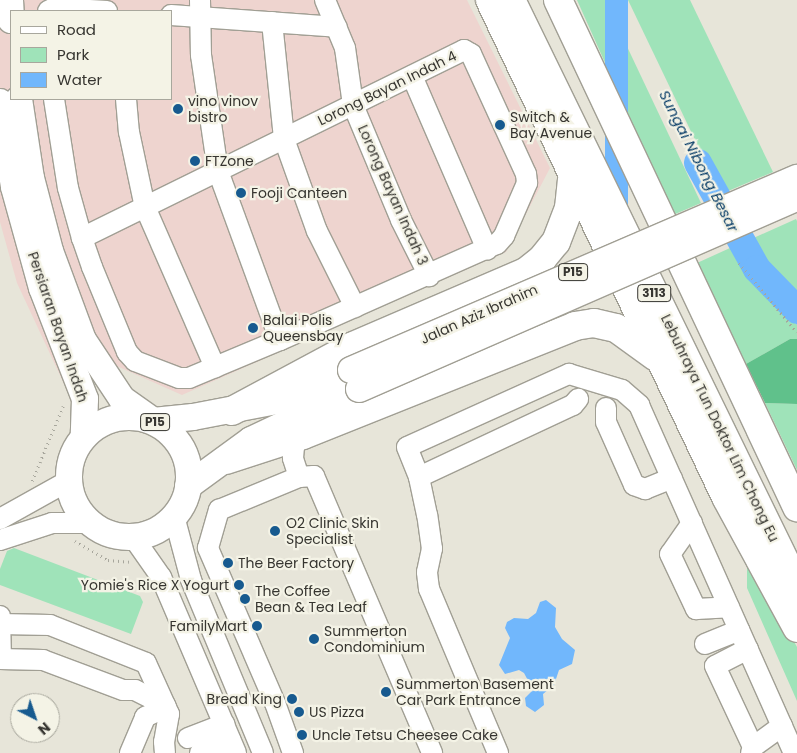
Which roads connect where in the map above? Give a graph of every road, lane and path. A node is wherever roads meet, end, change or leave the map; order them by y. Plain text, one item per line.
1 (325, 0) edge
2 (490, 0) edge
3 (511, 0) edge
4 (558, 0) edge
5 (200, 8) edge
6 (50, 10) edge
7 (89, 10) edge
8 (172, 15) edge
9 (272, 22) junction
10 (337, 27) junction
11 (412, 76) junction
12 (19, 100) edge
13 (54, 100) edge
14 (126, 100) edge
15 (0, 102) edge
16 (353, 105) junction
17 (284, 139) junction
18 (797, 163) edge
19 (218, 171) junction
20 (797, 172) edge
21 (797, 178) edge
22 (572, 179) junction
23 (797, 198) edge
24 (144, 207) junction
25 (82, 238) junction
26 (487, 249) junction
27 (740, 263) dead end
28 (429, 276) junction
29 (355, 307) junction
30 (797, 332) edge
31 (280, 340) junction
32 (662, 363) junction
33 (215, 368) junction
34 (569, 374) junction
35 (355, 379) junction
36 (626, 392) junction
37 (67, 397) dead end
38 (578, 399) junction
39 (606, 408) junction
40 (232, 411) junction
41 (153, 421) junction
42 (84, 435) junction
43 (303, 435) junction
44 (226, 460) junction
45 (299, 477) junction
46 (418, 477) junction
47 (672, 478) junction
48 (68, 481) junction
49 (31, 486) dead end
50 (188, 486) junction
51 (797, 507) edge
52 (174, 516) junction
53 (0, 519) edge
54 (692, 523) junction
55 (80, 531) junction
56 (0, 540) edge
57 (133, 549) junction
58 (797, 586) edge
59 (729, 607) junction
60 (0, 616) edge
61 (0, 624) edge
62 (797, 628) edge
63 (739, 630) junction
64 (705, 644) dead end
65 (748, 649) junction
66 (0, 659) edge
67 (243, 703) junction
68 (275, 703) junction
69 (166, 706) junction
70 (782, 726) junction
71 (184, 739) edge
72 (230, 739) edge
73 (752, 750) edge
74 (130, 753) edge
75 (165, 753) edge
76 (263, 753) edge
77 (292, 753) edge
78 (432, 753) edge
79 (498, 753) edge
80 (794, 753) edge

1 - 10 street
2 - 22 highway
3 - 58 highway, Lebuhraya Tun Doktor Lim Chong Eu / 3113
4 - 51 highway, 3113
5 - 8 street
5 - 9 street
5 - 19 street
6 - 7 street
9 - 10 street
9 - 17 street
10 - 16 street, Lorong Bayan Indah 3
11 - 16 street, Lorong Bayan Indah 4
11 - 26 street
11 - 26 street, Lorong Bayan Indah 4
12 - 41 main road, Persiaran Bayan Indah
13 - 25 street
14 - 24 street
15 - 42 main road, Persiaran Bayan Indah
16 - 17 street, Lorong Bayan Indah 4
16 - 28 street, Lorong Bayan Indah 3
17 - 19 street, Lorong Bayan Indah 4
17 - 29 street
18 - 20 street
19 - 24 street, Lorong Bayan Indah 4
19 - 31 street
21 - 35 main road, Jalan Aziz Ibrahim / P15, bridge
22 - 32 highway
22 - 40 highway
23 - 35 main road, Jalan Aziz Ibrahim / P15, bridge
24 - 25 street, Lorong Bayan Indah 4
24 - 33 street
25 - 33 street, Lorong Bayan Indah 4
26 - 28 street, Lorong Bayan Indah 4
27 - 30 path
28 - 29 street, Lorong Bayan Indah 4
29 - 31 street, Lorong Bayan Indah 4
31 - 33 street, Lorong Bayan Indah 4
32 - 43 highway
32 - 62 highway
34 - 36 street
34 - 38 street
34 - 46 street
35 - 40 main road, Jalan Aziz Ibrahim / P15
35 - 44 main road, Jalan Aziz Ibrahim / P15
36 - 39 street
36 - 47 street
37 - 49 path
38 - 39 street
38 - 46 street
39 - 47 street
40 - 41 main road, Jalan Aziz Ibrahim / P15
41 - 42 main road, P15
41 - 50 main road, P15
42 - 48 main road
43 - 44 highway
43 - 45 street
44 - 50 main road, Jalan Aziz Ibrahim / P15
45 - 68 street
45 - 78 street
46 - 79 street
47 - 54 street
48 - 53 street
48 - 55 main road
50 - 52 main road, P15
52 - 57 main road, P15
52 - 67 street
54 - 59 street
54 - 59 street
55 - 56 street
55 - 57 main road, P15
55 - 57 path
57 - 72 street
59 - 63 street
60 - 61 street
61 - 66 street
61 - 69 street
63 - 64 street
63 - 65 street
65 - 70 street
65 - 73 street
66 - 69 street
67 - 68 street
67 - 76 street
68 - 77 street
69 - 71 street
69 - 74 street
70 - 73 street
70 - 80 street
71 - 72 street
71 - 75 street

